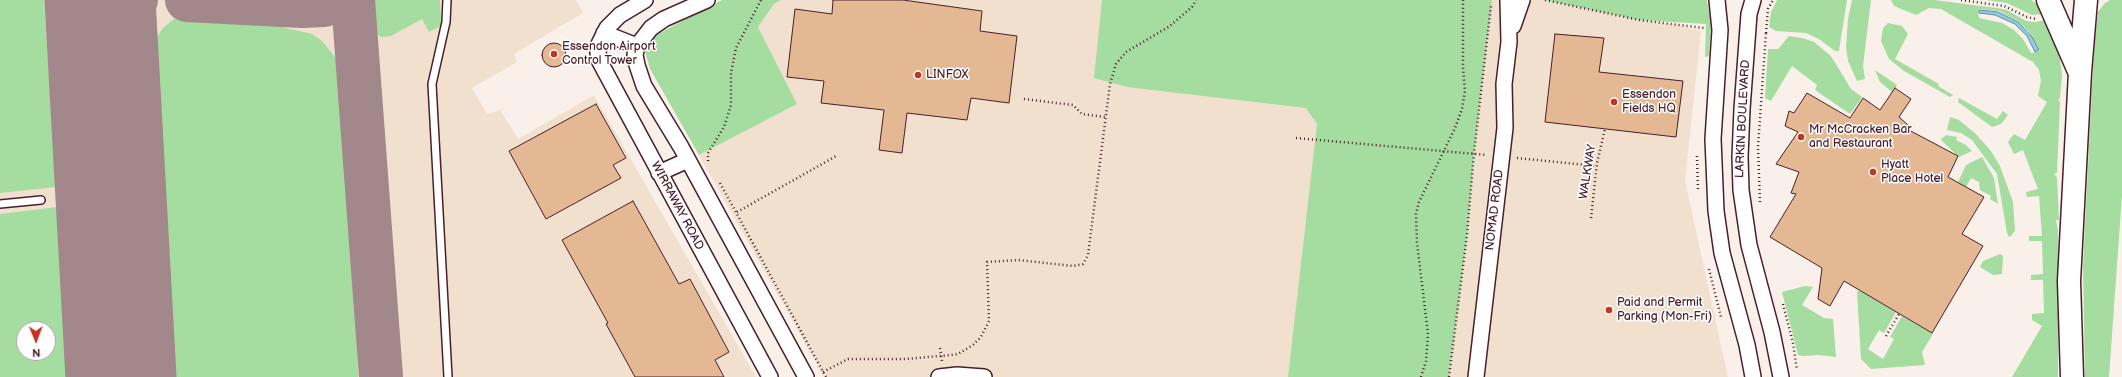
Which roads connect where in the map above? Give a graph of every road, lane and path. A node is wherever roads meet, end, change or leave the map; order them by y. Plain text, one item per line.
1 (447, 0) edge
2 (645, 0) edge
3 (707, 0) edge
4 (761, 0) edge
5 (1196, 0) edge
6 (1463, 0) edge
7 (1492, 0) edge
8 (1508, 0) edge
9 (1522, 0) edge
10 (1545, 0) edge
11 (1717, 0) edge
12 (1753, 0) edge
13 (1773, 0) edge
14 (1961, 0) edge
15 (2086, 0) edge
16 (2051, 6) edge
17 (1748, 32) junction
18 (604, 33) junction
19 (1766, 33) junction
20 (1720, 38) junction
21 (1509, 42) junction
22 (637, 46) junction
23 (2080, 72) junction
24 (1024, 99) dead end
25 (1105, 117) junction
26 (1605, 129) dead end
27 (1296, 138) dead end
28 (1444, 150) junction
29 (1474, 154) junction
30 (838, 155) dead end
31 (1502, 156) junction
32 (688, 160) junction
33 (1596, 166) junction
34 (711, 168) dead end
35 (659, 173) junction
36 (719, 180) dead end
37 (41, 200) dead end
38 (0, 204) edge
39 (1760, 206) dead end
40 (737, 212) junction
41 (1591, 218) dead end
42 (1781, 299) dead end
43 (1899, 314) dead end
44 (1886, 336) dead end
45 (823, 372) junction
46 (448, 377) edge
47 (770, 377) edge
48 (806, 377) edge
49 (826, 377) edge
50 (939, 377) edge
51 (984, 377) edge
52 (1421, 377) edge
53 (1449, 377) edge
54 (1476, 377) edge
55 (1753, 377) edge
56 (1781, 377) edge
57 (1798, 377) edge
58 (2072, 377) edge

1 - 46 lane
2 - 18 street
3 - 22 street
4 - 34 path
5 - 25 path
6 - 28 path
7 - 29 path
8 - 21 street, NOMAD ROAD
9 - 21 street, NOMAD ROAD
10 - 20 path
11 - 20 street
12 - 17 street, LARKIN BOULEVARD
13 - 19 path
14 - 16 path
15 - 23 highway
16 - 23 highway
17 - 19 path
17 - 56 street, LARKIN BOULEVARD
18 - 22 street
18 - 35 street, WIRRAWAY ROAD
19 - 39 path
20 - 55 street
21 - 31 street, NOMAD ROAD
22 - 32 street
23 - 58 highway
24 - 25 path
25 - 45 path
26 - 33 path, WALKWAY
27 - 28 path
28 - 29 path
28 - 52 path
29 - 31 path
29 - 53 path
30 - 40 path
31 - 33 path
31 - 54 street, NOMAD ROAD
32 - 35 street
32 - 48 street
33 - 41 path, WALKWAY
35 - 47 street, WIRRAWAY ROAD
36 - 40 path
37 - 38 lane
40 - 45 path
42 - 57 path
43 - 44 path
45 - 49 path
50 - 51 street

